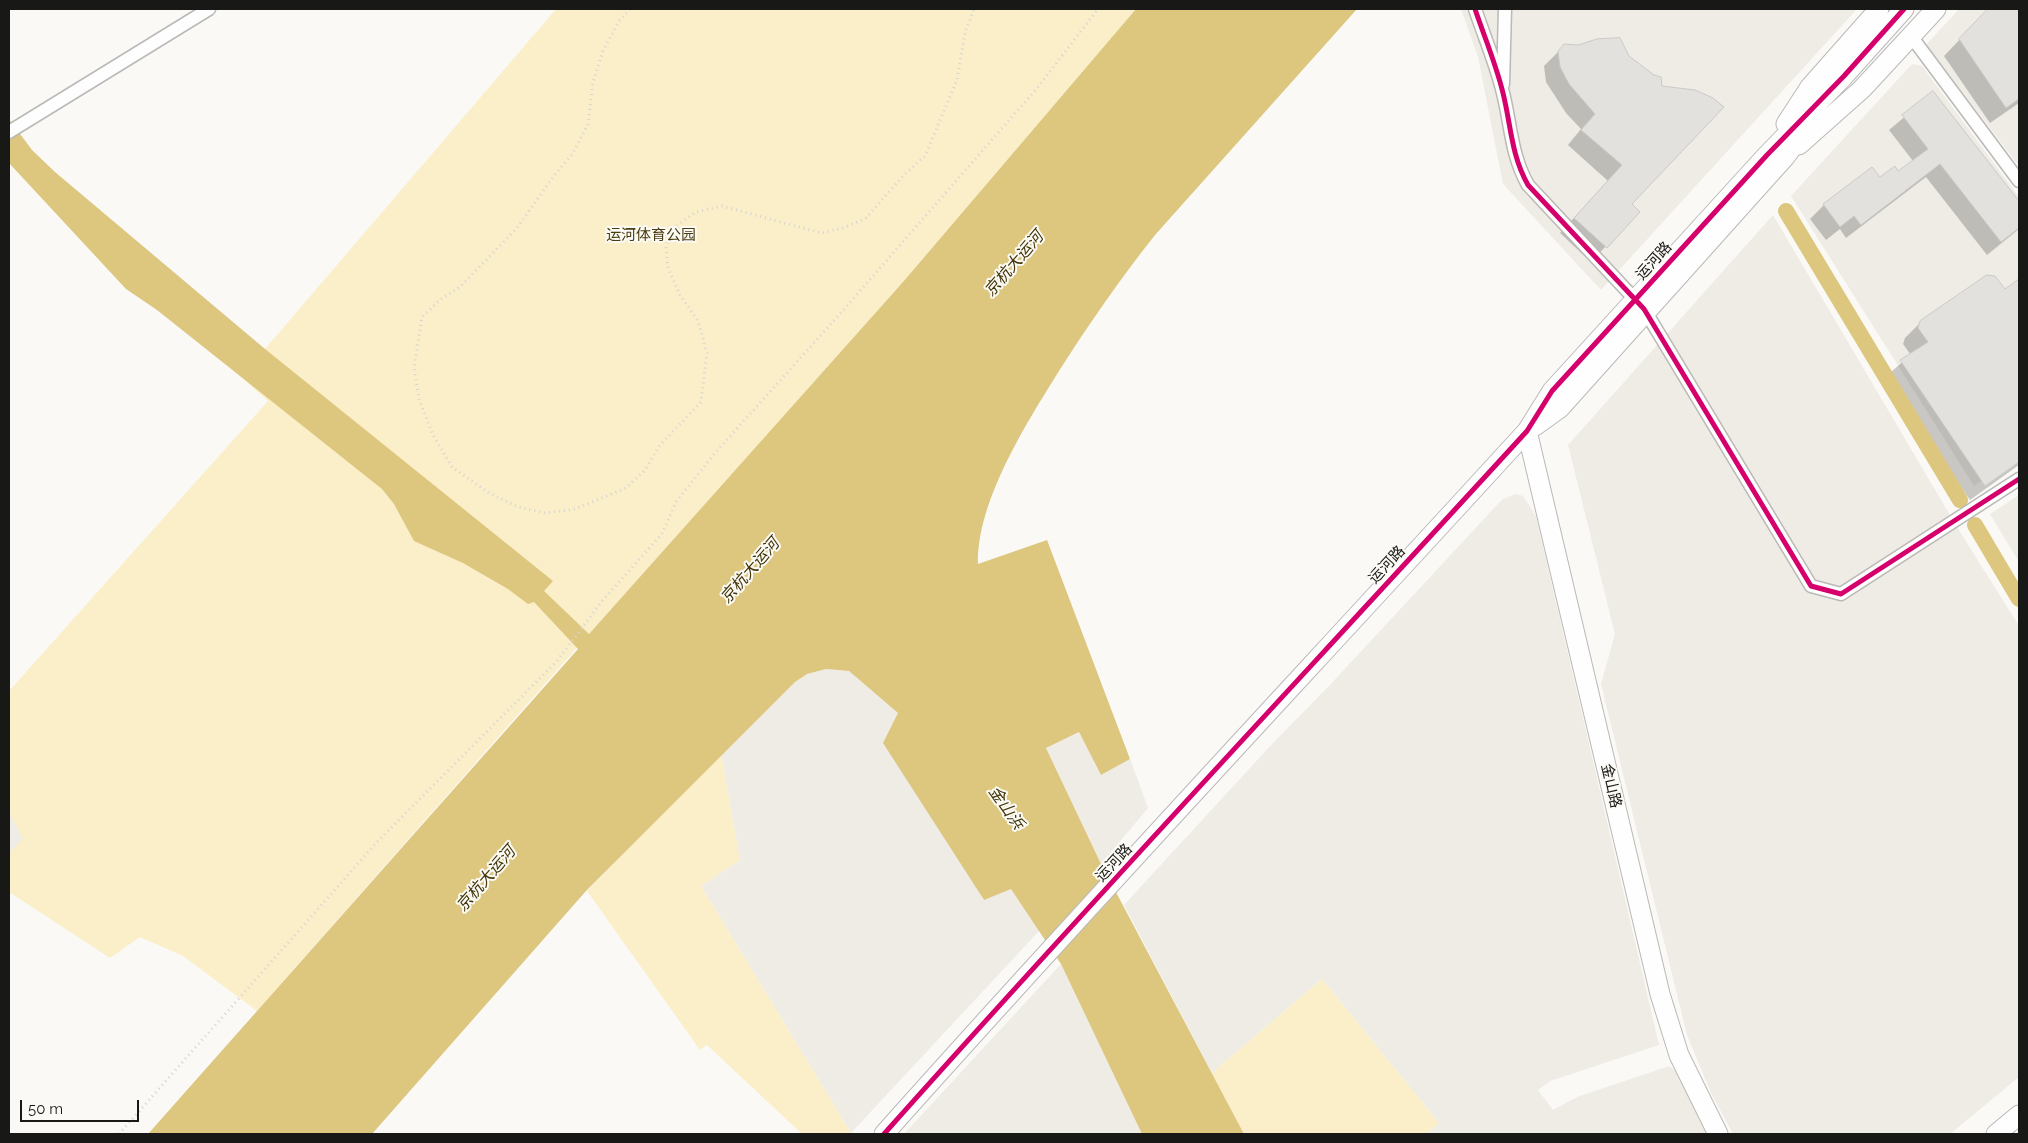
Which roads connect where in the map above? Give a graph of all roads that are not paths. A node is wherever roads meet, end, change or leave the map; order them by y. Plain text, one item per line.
1 (209, 9) edge
2 (1475, 9) edge
3 (1505, 9) edge
4 (1879, 9) edge
5 (1904, 9) edge
6 (1936, 9) edge
7 (1911, 36) junction
8 (1503, 92) junction
9 (9, 132) edge
10 (1776, 156) junction
11 (2019, 181) edge
12 (1641, 306) junction
13 (1528, 430) junction
14 (2019, 479) edge
15 (2019, 1115) edge
16 (884, 1134) edge
17 (1718, 1134) edge
18 (1996, 1134) edge

1 - 9 street
2 - 8 street
3 - 8 street
4 - 10 street
5 - 10 street, 运河路
6 - 7 street, 运河路
7 - 10 street, 运河路
7 - 11 street
8 - 12 street
10 - 12 street, 运河路
12 - 13 street, 运河路
12 - 14 street
13 - 16 street, 运河路
13 - 17 street, 金山路
15 - 18 street

